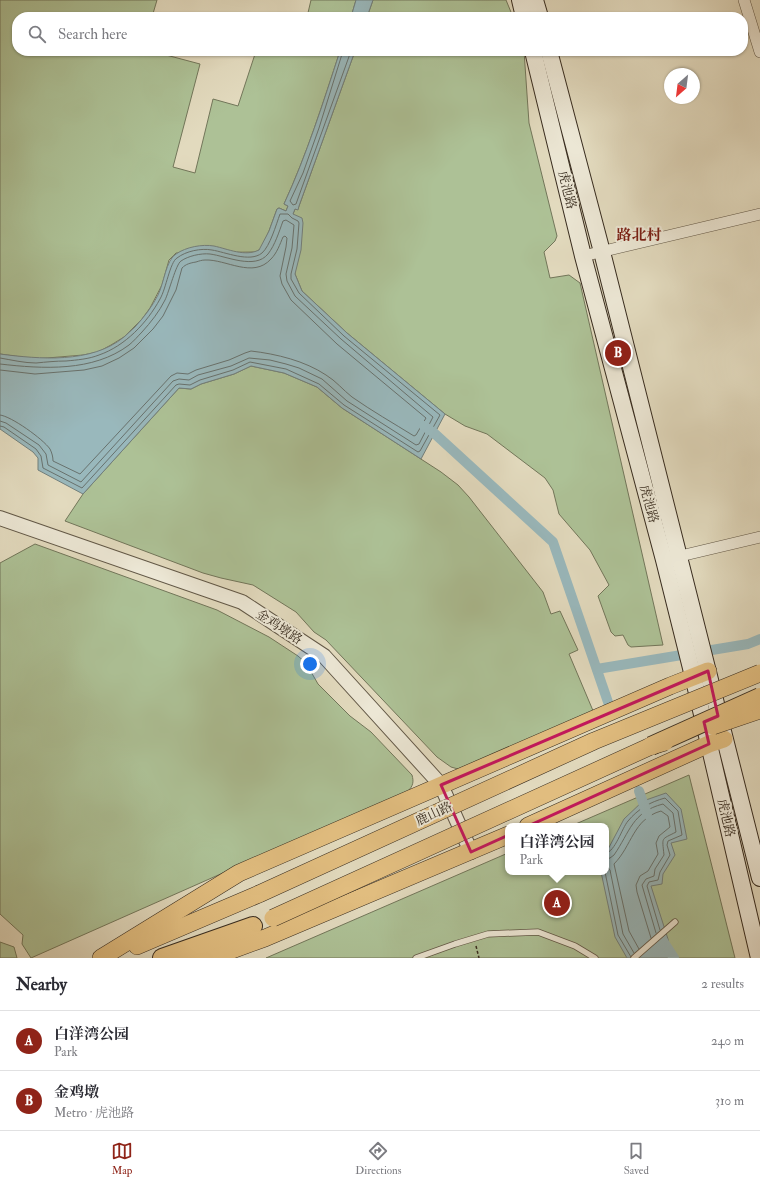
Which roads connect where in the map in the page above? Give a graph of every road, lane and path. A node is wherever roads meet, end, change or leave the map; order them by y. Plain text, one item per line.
1 (520, 0) edge
2 (535, 0) edge
3 (744, 0) edge
4 (523, 12) edge
5 (539, 12) edge
6 (748, 12) edge
7 (748, 13) edge
8 (760, 52) edge
9 (533, 56) edge
10 (550, 56) edge
11 (760, 214) edge
12 (602, 252) junction
13 (583, 256) junction
14 (0, 518) edge
15 (760, 537) edge
16 (680, 556) junction
17 (664, 560) junction
18 (699, 668) junction
19 (760, 673) edge
20 (760, 697) edge
21 (760, 710) edge
22 (716, 741) junction
23 (651, 746) junction
24 (442, 785) junction
25 (535, 823) edge
26 (505, 836) edge
27 (471, 852) junction
28 (760, 878) edge
29 (675, 922) dead end
30 (253, 926) junction
31 (474, 938) junction
32 (101, 958) edge
33 (109, 958) edge
34 (162, 958) edge
35 (192, 958) edge
36 (210, 958) edge
37 (416, 958) edge
38 (479, 958) edge
39 (594, 958) edge
40 (634, 958) edge
41 (759, 958) edge

1 - 4 main road
2 - 5 main road
3 - 6 street
7 - 8 street
9 - 13 main road, 虎池路
10 - 12 main road, 虎池路
11 - 12 street
12 - 13 street
12 - 16 main road, 虎池路
13 - 17 main road, 虎池路
14 - 24 street, 金鸡墩路
15 - 16 street
16 - 17 street
16 - 18 main road, 虎池路
17 - 18 main road, 虎池路
18 - 22 main road, 虎池路
18 - 24 main road
19 - 33 main road, 鹿山路, bridge
20 - 23 highway, bridge
21 - 23 main road, bridge
22 - 25 main road
22 - 28 main road, 虎池路
22 - 41 main road, 虎池路
23 - 30 main road, bridge
24 - 27 street, 金鸡墩路
24 - 32 main road
26 - 27 main road
27 - 36 main road
29 - 40 lane
30 - 34 highway
30 - 35 main road
31 - 37 lane
31 - 38 path
31 - 39 lane

